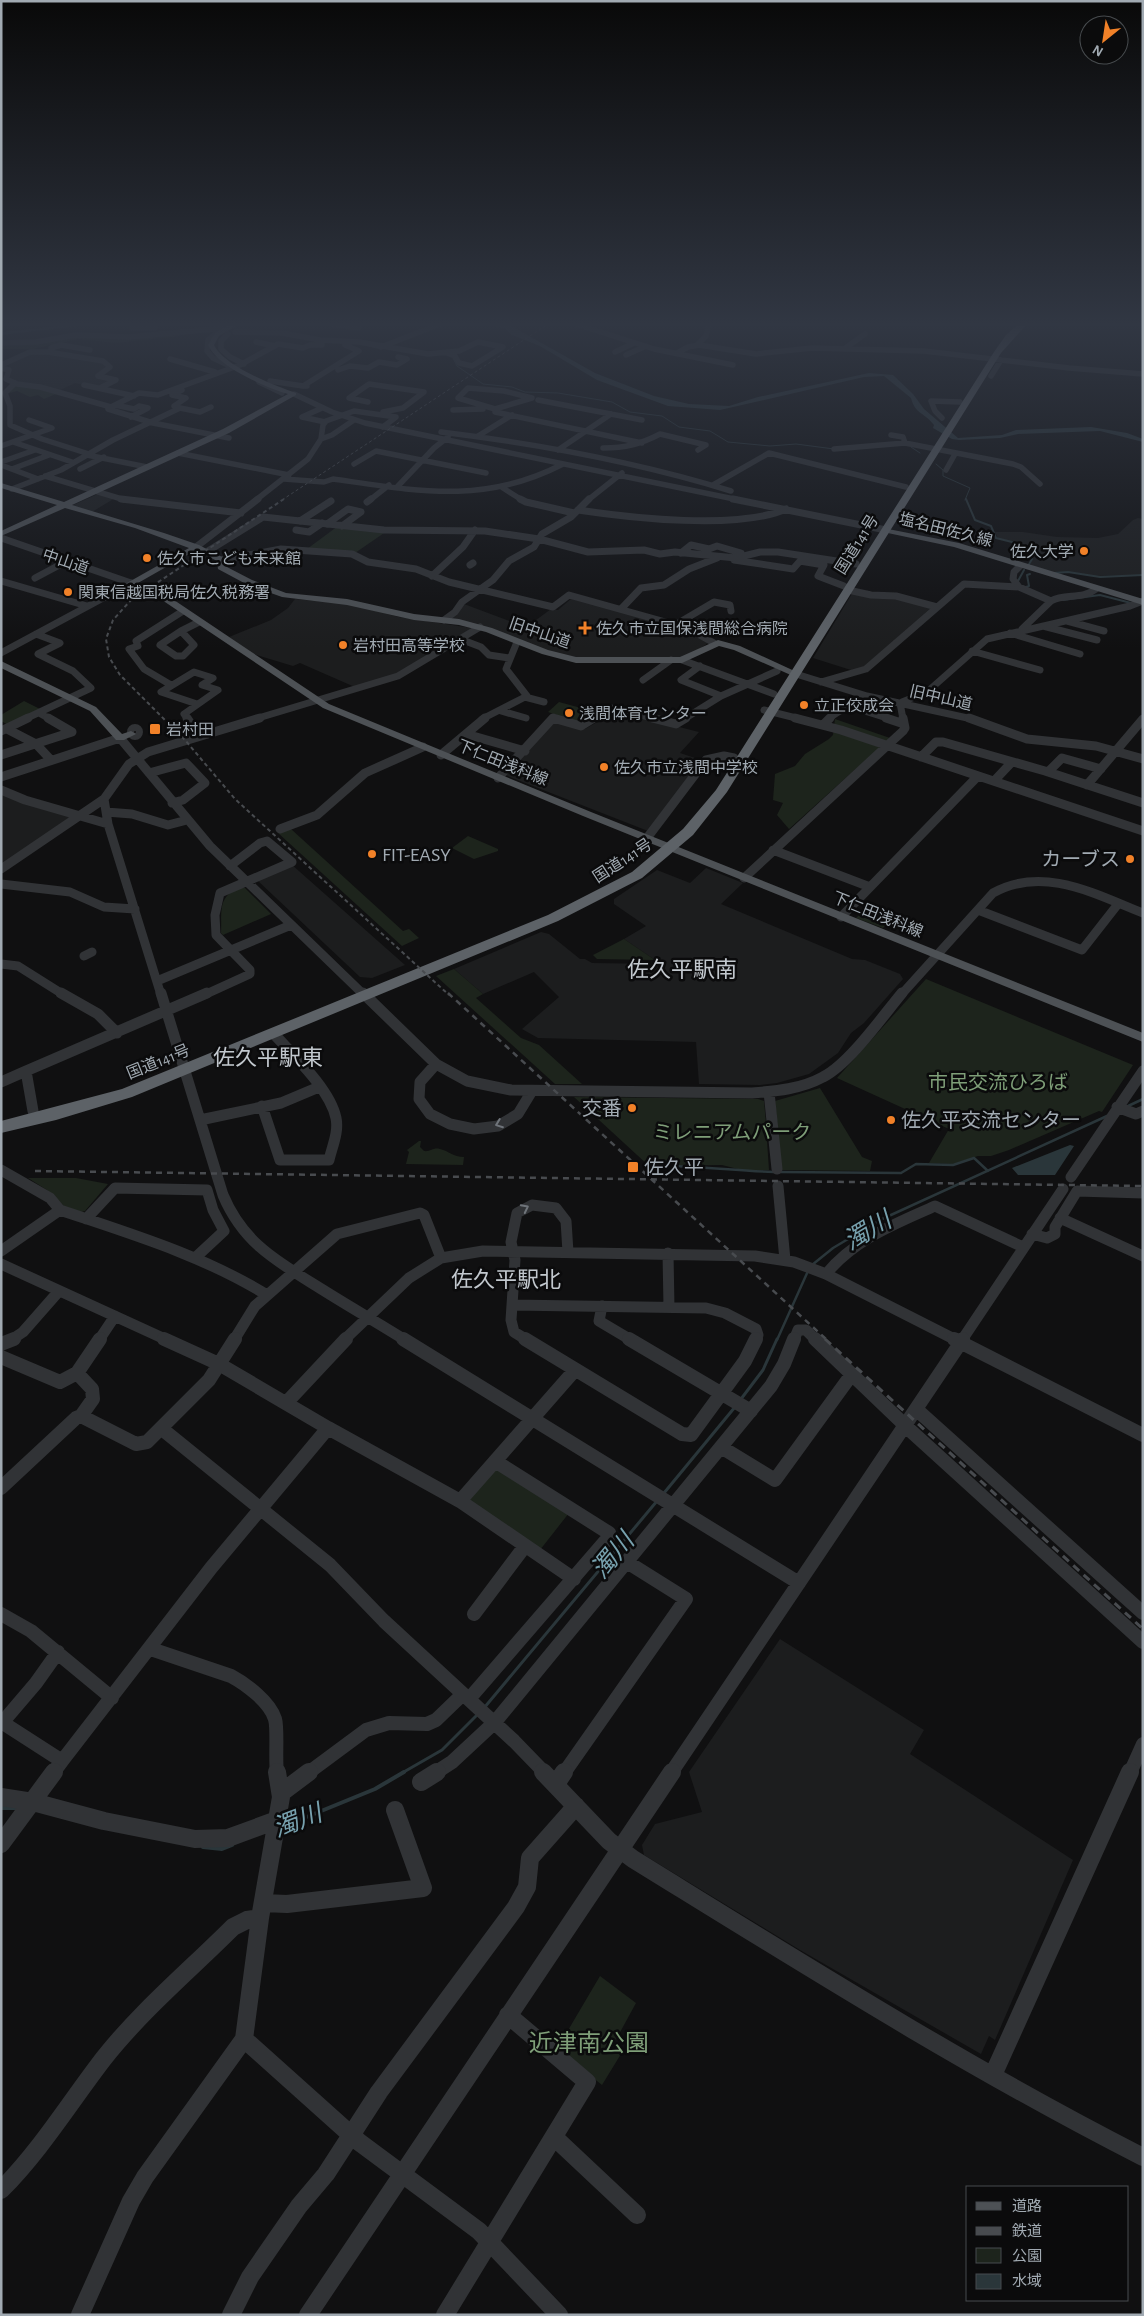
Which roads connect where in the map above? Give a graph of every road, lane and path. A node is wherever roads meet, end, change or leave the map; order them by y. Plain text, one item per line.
1 (26, 432) edge
2 (41, 432) edge
3 (130, 432) edge
4 (196, 432) edge
5 (222, 432) edge
6 (322, 432) edge
7 (336, 432) edge
8 (407, 432) edge
9 (445, 432) edge
10 (484, 432) edge
11 (583, 432) edge
12 (596, 432) edge
13 (942, 432) edge
14 (453, 433) junction
15 (33, 435) junction
16 (891, 435) dead end
17 (215, 436) junction
18 (478, 436) junction
19 (618, 437) junction
20 (229, 438) dead end
21 (321, 439) junction
22 (445, 440) junction
23 (13, 442) junction
24 (642, 443) junction
25 (61, 445) junction
26 (911, 445) junction
27 (936, 445) junction
28 (1, 446) edge
29 (603, 448) junction
30 (834, 448) dead end
31 (558, 450) junction
32 (698, 450) dead end
33 (39, 451) junction
34 (627, 451) dead end
35 (896, 451) dead end
36 (1, 452) edge
37 (178, 453) junction
38 (88, 454) junction
39 (955, 454) junction
40 (50, 455) junction
41 (367, 456) junction
42 (592, 456) junction
43 (16, 457) junction
44 (104, 457) junction
45 (425, 460) junction
46 (30, 462) junction
47 (72, 462) junction
48 (394, 462) dead end
49 (613, 462) junction
50 (354, 464) dead end
51 (563, 464) junction
52 (40, 465) dead end
53 (2, 466) edge
54 (632, 466) junction
55 (49, 468) dead end
56 (147, 468) junction
57 (80, 469) dead end
58 (12, 470) junction
59 (946, 470) dead end
60 (58, 471) junction
61 (486, 473) dead end
62 (620, 475) junction
63 (286, 477) junction
64 (42, 478) junction
65 (1040, 484) dead end
66 (1, 485) edge
67 (713, 485) junction
68 (389, 486) junction
69 (398, 486) junction
70 (906, 487) junction
71 (504, 488) junction
72 (12, 489) junction
73 (95, 492) junction
74 (330, 501) dead end
75 (366, 502) dead end
76 (749, 502) junction
77 (64, 506) junction
78 (786, 509) junction
79 (576, 512) junction
80 (241, 513) junction
81 (300, 521) junction
82 (324, 524) junction
83 (342, 526) junction
84 (882, 529) junction
85 (296, 530) dead end
86 (476, 530) junction
87 (1, 534) edge
88 (1, 538) edge
89 (539, 539) junction
90 (196, 547) junction
91 (208, 551) junction
92 (681, 553) junction
93 (745, 555) junction
94 (717, 557) junction
95 (221, 560) junction
96 (67, 561) junction
97 (856, 564) junction
98 (1020, 566) junction
99 (432, 576) junction
100 (35, 578) dead end
101 (1, 581) edge
102 (131, 582) junction
103 (1019, 587) junction
104 (846, 588) junction
105 (481, 589) junction
106 (1096, 589) junction
107 (1053, 600) junction
108 (1140, 602) edge
109 (87, 606) junction
110 (937, 607) junction
111 (621, 609) junction
112 (183, 610) junction
113 (730, 611) dead end
114 (698, 613) junction
115 (444, 620) junction
116 (1064, 620) junction
117 (199, 622) junction
118 (675, 624) junction
119 (1040, 625) junction
120 (480, 627) junction
121 (1022, 629) junction
122 (692, 630) junction
123 (181, 631) dead end
124 (1099, 631) dead end
125 (1009, 633) junction
126 (36, 634) junction
127 (460, 639) junction
128 (1097, 640) dead end
129 (517, 642) junction
130 (714, 643) junction
131 (972, 651) junction
132 (1, 653) edge
133 (1080, 654) dead end
134 (509, 658) junction
135 (671, 660) junction
136 (682, 660) junction
137 (1, 664) edge
138 (700, 666) junction
139 (1040, 670) dead end
140 (788, 672) junction
141 (643, 680) dead end
142 (820, 682) junction
143 (745, 684) junction
144 (171, 686) junction
145 (774, 694) junction
146 (721, 696) junction
147 (525, 697) junction
148 (71, 698) junction
149 (317, 701) junction
150 (544, 702) dead end
151 (898, 702) junction
152 (197, 704) junction
153 (852, 707) junction
154 (501, 711) junction
155 (768, 711) junction
156 (39, 713) junction
157 (526, 718) dead end
158 (1143, 720) edge
159 (904, 724) junction
160 (823, 725) junction
161 (4, 730) edge
162 (130, 734) dead end
163 (466, 734) junction
164 (199, 736) junction
165 (120, 738) junction
166 (36, 744) junction
167 (887, 745) junction
168 (423, 747) junction
169 (525, 751) junction
170 (1116, 751) junction
171 (1, 754) edge
172 (441, 755) junction
173 (921, 757) junction
174 (137, 758) junction
175 (734, 758) junction
176 (1143, 759) edge
177 (51, 760) junction
178 (1012, 762) junction
179 (1101, 769) junction
180 (1048, 772) junction
181 (149, 773) junction
182 (978, 776) junction
183 (1, 777) edge
184 (498, 778) junction
185 (994, 781) junction
186 (1088, 785) junction
187 (1, 790) edge
188 (104, 799) junction
189 (172, 803) junction
190 (1143, 803) edge
191 (106, 812) junction
192 (80, 816) junction
193 (187, 820) junction
194 (108, 824) junction
195 (280, 829) dead end
196 (1143, 831) edge
197 (647, 838) junction
198 (667, 847) junction
199 (774, 850) junction
200 (230, 866) junction
201 (1, 869) edge
202 (744, 878) junction
203 (246, 881) junction
204 (1, 884) edge
205 (870, 887) junction
206 (1118, 904) junction
207 (135, 910) junction
208 (978, 910) junction
209 (1143, 913) edge
210 (841, 917) junction
211 (291, 925) junction
212 (230, 950) junction
213 (935, 955) junction
214 (1, 964) edge
215 (157, 981) junction
216 (363, 993) junction
217 (168, 1011) junction
218 (117, 1033) junction
219 (274, 1034) junction
220 (1143, 1038) edge
221 (436, 1064) junction
222 (184, 1066) junction
223 (26, 1071) junction
224 (1143, 1071) edge
225 (1, 1082) edge
226 (319, 1087) junction
227 (532, 1091) junction
228 (769, 1092) junction
229 (1119, 1105) junction
230 (262, 1106) junction
231 (33, 1111) junction
232 (1138, 1112) edge
233 (1, 1118) edge
234 (200, 1120) junction
235 (1, 1127) edge
236 (777, 1169) dead end
237 (1, 1170) edge
238 (1071, 1177) dead end
239 (778, 1186) dead end
240 (1062, 1189) dead end
241 (1143, 1193) edge
242 (60, 1210) junction
243 (1060, 1218) junction
244 (86, 1219) junction
245 (1028, 1240) junction
246 (1, 1251) edge
247 (514, 1251) junction
248 (568, 1252) junction
249 (668, 1253) junction
250 (1143, 1256) edge
251 (196, 1257) junction
252 (441, 1258) junction
253 (785, 1260) junction
254 (1, 1264) edge
255 (293, 1271) junction
256 (823, 1272) junction
257 (59, 1291) junction
258 (267, 1295) junction
259 (512, 1305) junction
260 (602, 1306) junction
261 (669, 1307) junction
262 (115, 1316) junction
263 (369, 1317) junction
264 (960, 1342) junction
265 (1, 1344) edge
266 (1, 1357) edge
267 (219, 1364) junction
268 (575, 1370) junction
269 (77, 1373) junction
270 (852, 1374) junction
271 (727, 1397) junction
272 (288, 1402) junction
273 (916, 1409) junction
274 (749, 1410) junction
275 (81, 1416) junction
276 (532, 1418) junction
277 (905, 1424) junction
278 (328, 1428) junction
279 (162, 1429) junction
280 (1143, 1435) edge
281 (720, 1447) junction
282 (495, 1460) junction
283 (1, 1488) edge
284 (460, 1501) junction
285 (670, 1504) junction
286 (262, 1509) junction
287 (525, 1546) junction
288 (627, 1562) junction
289 (574, 1579) junction
290 (799, 1583) junction
291 (1143, 1612) edge
292 (1, 1614) edge
293 (474, 1614) dead end
294 (1143, 1642) edge
295 (151, 1648) junction
296 (58, 1652) junction
297 (112, 1698) junction
298 (470, 1700) junction
299 (493, 1721) junction
300 (2, 1724) edge
301 (1143, 1744) edge
302 (62, 1761) junction
303 (422, 1782) dead end
304 (556, 1784) junction
305 (281, 1792) junction
306 (1, 1797) edge
307 (32, 1804) junction
308 (576, 1806) junction
309 (395, 1810) dead end
310 (277, 1822) junction
311 (1, 1844) edge
312 (620, 1849) junction
313 (261, 1911) junction
314 (508, 2015) junction
315 (244, 2039) junction
316 (993, 2075) junction
317 (353, 2135) junction
318 (554, 2137) junction
319 (1143, 2157) edge
320 (402, 2174) junction
321 (1, 2190) edge
322 (637, 2215) dead end
323 (491, 2241) junction
324 (80, 2315) edge
325 (231, 2315) edge
326 (308, 2315) edge
327 (445, 2315) edge
328 (559, 2315) edge

1 - 15 street
2 - 15 street
3 - 38 street
4 - 17 street
5 - 17 main road
6 - 21 street
7 - 21 street
8 - 22 street
9 - 14 street
10 - 18 street
11 - 31 street
12 - 19 street
13 - 27 highway, 国道141号
14 - 18 street
14 - 22 street
15 - 23 street
15 - 25 street
16 - 26 street
17 - 20 street
17 - 37 main road
18 - 31 street
19 - 24 street
19 - 29 street
21 - 63 street
22 - 45 street
22 - 51 street
23 - 28 street
23 - 33 street
24 - 29 street
24 - 32 street
25 - 33 street
25 - 38 street
26 - 27 street
26 - 30 street
26 - 35 street
27 - 39 street
27 - 70 highway, 国道141号
27 - 84 highway, 国道141号
29 - 42 street
31 - 42 street
33 - 40 street
33 - 43 street
34 - 49 street
36 - 43 street
37 - 56 main road
37 - 63 street
38 - 44 street
38 - 47 street
39 - 59 street
39 - 65 street
40 - 46 street
40 - 47 street
41 - 45 street
41 - 48 street
41 - 50 street
42 - 49 street
43 - 53 street
44 - 56 street
44 - 57 street
45 - 61 street
45 - 69 street
46 - 52 street
46 - 58 street
47 - 60 street
49 - 54 street
51 - 62 street
51 - 71 street
53 - 58 street
54 - 62 street
54 - 67 street
55 - 60 street
56 - 73 main road
58 - 64 street
60 - 64 street
62 - 76 street
62 - 79 street
63 - 68 street
63 - 80 street
64 - 72 street
64 - 73 street
66 - 72 main road
67 - 70 street
67 - 76 street
68 - 69 street
68 - 75 street
69 - 71 street
70 - 84 highway, 国道141号
71 - 79 street
72 - 77 main road
73 - 77 main road
73 - 80 street
74 - 81 street
76 - 78 street
77 - 87 main road
77 - 90 main road
78 - 79 street
78 - 84 street
79 - 89 street
80 - 90 street
81 - 82 street
81 - 91 street
82 - 83 street
82 - 83 street
82 - 85 street
83 - 86 street
84 - 97 highway, 国道141号
84 - 98 main road, 塩名田佐久線
84 - 104 highway, 国道141号
86 - 89 street
86 - 99 street
88 - 96 street, 中山道
89 - 92 street
89 - 105 street
90 - 91 main road, 旧中山道
90 - 102 main road
91 - 95 main road, 旧中山道
92 - 93 street
92 - 94 street
93 - 94 street
93 - 97 street
94 - 104 street
94 - 111 street
95 - 99 street
95 - 115 main road, 旧中山道
96 - 100 street
96 - 102 street, 中山道
97 - 104 highway, 国道141号
98 - 103 street
98 - 106 main road, 塩名田佐久線
99 - 105 street
101 - 109 street
102 - 109 street
102 - 112 main road, 下仁田浅科線
103 - 107 street
103 - 110 street
104 - 110 street
104 - 140 highway, 国道141号
105 - 111 street
105 - 115 street
106 - 107 street
106 - 108 main road, 塩名田佐久線
107 - 121 street
108 - 116 street
109 - 126 street
110 - 142 street
111 - 118 street
112 - 117 main road, 下仁田浅科線
112 - 144 street
113 - 114 street
114 - 118 street
114 - 122 street
115 - 120 main road, 旧中山道
116 - 119 street
116 - 124 street
117 - 123 street
117 - 149 main road, 下仁田浅科線
118 - 122 street
119 - 121 street
119 - 128 street
120 - 127 street
120 - 129 main road, 旧中山道
121 - 125 street
122 - 130 street
125 - 131 street
125 - 133 street
126 - 132 street
126 - 148 street
127 - 134 street
127 - 149 street
129 - 134 street
129 - 135 main road, 旧中山道
130 - 136 main road, 旧中山道
130 - 140 main road, 旧中山道
131 - 139 street
131 - 151 street
134 - 147 street
135 - 136 main road, 旧中山道
135 - 141 street
136 - 138 street
137 - 148 main road
138 - 143 street
138 - 146 street
140 - 142 street, 旧中山道
140 - 143 street
140 - 145 highway, 国道141号
140 - 155 highway, 国道141号
142 - 151 street, 旧中山道
143 - 145 street
143 - 146 street
144 - 152 street
144 - 152 street
145 - 155 highway, 国道141号
146 - 169 street
147 - 150 street
147 - 154 street
148 - 156 street
148 - 165 main road
149 - 164 street
149 - 168 main road, 下仁田浅科線
151 - 153 street
151 - 159 street
151 - 170 street, 旧中山道
152 - 164 street
153 - 159 street
153 - 160 street
154 - 157 street
154 - 163 street
155 - 160 street
155 - 175 highway, 国道141号
155 - 198 highway, 国道141号
156 - 161 street
156 - 166 street
158 - 170 street
159 - 167 street
160 - 167 street
161 - 166 street
162 - 165 main road
163 - 169 street
163 - 172 street
164 - 174 street
165 - 174 street
165 - 177 street
166 - 171 street
166 - 177 street
167 - 173 street
167 - 199 street
168 - 172 main road, 下仁田浅科線
168 - 195 street
169 - 184 street
170 - 176 street, 旧中山道
170 - 179 street
172 - 184 main road, 下仁田浅科線
173 - 178 street
173 - 182 street
174 - 181 street
174 - 188 street
175 - 197 street
175 - 198 highway, 国道141号
177 - 183 street
178 - 180 street
178 - 185 street
179 - 180 street
179 - 186 street
180 - 186 street
181 - 189 street
181 - 189 street
182 - 185 street
182 - 205 street
184 - 197 main road, 下仁田浅科線
185 - 196 street
186 - 190 street
187 - 192 street
188 - 191 street
188 - 192 street
189 - 193 street
191 - 193 street
191 - 194 street
192 - 194 street
192 - 201 street
193 - 200 street
194 - 207 street
197 - 198 main road, 下仁田浅科線
198 - 202 main road, 下仁田浅科線
198 - 216 highway, 国道141号
199 - 202 street
199 - 205 street
200 - 203 street
200 - 203 street
202 - 210 main road, 下仁田浅科線
203 - 211 street
203 - 212 street
204 - 207 street
205 - 210 street
206 - 208 street
206 - 208 street
206 - 209 street
207 - 215 street
208 - 213 street
210 - 213 main road, 下仁田浅科線
211 - 212 street
211 - 216 street
212 - 215 street
212 - 217 street
213 - 220 main road, 下仁田浅科線
213 - 228 street
214 - 218 street
215 - 217 street
216 - 219 highway, 国道141号
216 - 221 street
216 - 222 highway, 国道141号
217 - 218 street
217 - 222 street
218 - 223 street
219 - 222 highway, 国道141号
219 - 226 street
221 - 227 street
227 -> 221 street
222 - 231 highway, 国道141号
222 - 234 street
222 - 235 highway, 国道141号
223 - 225 street
223 - 231 street
224 - 229 street
226 - 230 street
226 - 230 street
227 - 228 street
228 - 236 street
229 - 232 street
229 - 238 street
230 - 234 street
231 - 233 highway, 国道141号
234 - 255 street
237 - 242 street
239 - 253 street
240 - 245 street
241 - 243 street
242 - 244 street
242 - 246 street
243 - 245 street
243 - 250 street
244 - 251 street
244 - 251 street
245 - 256 street
245 - 264 street
247 - 248 street
247 -> 248 street
247 - 252 street
247 - 259 street
248 - 249 street
249 - 253 street
249 - 261 street
251 - 258 street
252 - 255 street
252 - 263 street
253 - 256 street
254 - 257 street
255 - 258 street
255 - 263 street
256 - 264 street
257 - 262 street
257 - 265 street
258 - 267 street
259 - 260 street
259 - 268 street
260 - 261 street
260 - 271 street
261 - 271 street
262 - 267 street
262 - 269 street
263 - 272 street
263 - 276 street
264 - 273 street
264 - 280 street
266 - 269 street
267 - 272 street
267 - 279 street
268 - 271 street
268 - 276 street
269 - 275 street
270 - 274 street
270 - 277 street
270 - 281 street
271 - 274 street
272 - 278 street
273 - 277 street
273 - 291 street
274 - 281 street
275 - 279 street
275 - 283 street
276 - 282 street
276 - 285 street
277 - 290 street
277 - 294 street
278 - 284 street
278 - 286 street
279 - 286 street
281 - 285 street
282 - 284 street
282 - 289 street
284 - 287 street
285 - 288 street
285 - 290 street
286 - 295 street
286 - 298 street
287 - 289 street
287 - 293 street
288 - 299 street
288 - 304 street
289 - 298 street
290 - 312 street
292 - 296 street
295 - 297 street
295 - 305 street
296 - 297 street
296 - 300 street
297 - 302 street
298 - 299 street
298 - 305 street
299 - 303 street
299 - 304 street
300 - 302 street
301 - 316 street
302 - 307 street
304 - 308 street
305 - 310 street
306 - 307 street
307 - 310 street
307 - 311 street
308 - 312 street
308 - 317 street
309 - 313 street
310 - 313 street
312 - 314 street
312 - 316 street
313 - 315 street
313 - 321 street
314 - 318 street
314 - 320 street
315 - 317 street
315 - 324 street
316 - 319 street
317 - 320 street
317 - 325 street
318 - 322 street
318 - 323 street
320 - 323 street
320 - 326 street
323 - 327 street
323 - 328 street

